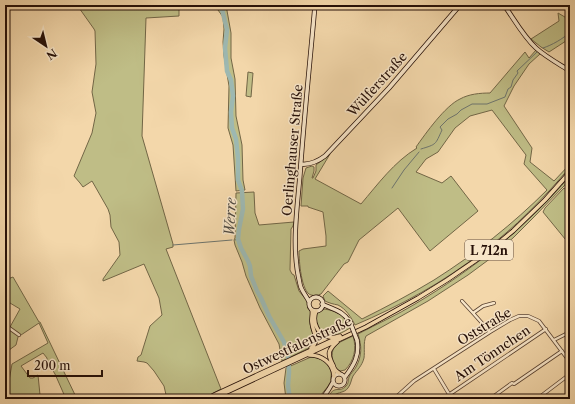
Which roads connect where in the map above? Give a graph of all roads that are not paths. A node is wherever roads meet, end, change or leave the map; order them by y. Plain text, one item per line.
1 (315, 5) edge
2 (460, 5) edge
3 (504, 5) edge
4 (570, 71) edge
5 (300, 164) junction
6 (570, 172) edge
7 (306, 296) junction
8 (313, 298) junction
9 (462, 301) dead end
10 (309, 302) junction
11 (494, 303) dead end
12 (322, 306) junction
13 (314, 310) junction
14 (473, 313) junction
15 (5, 325) edge
16 (546, 329) junction
17 (490, 332) junction
18 (570, 332) edge
19 (20, 335) dead end
20 (341, 337) junction
21 (554, 340) junction
22 (562, 351) junction
23 (302, 356) junction
24 (570, 362) edge
25 (434, 369) junction
26 (570, 374) edge
27 (342, 375) junction
28 (334, 376) junction
29 (334, 384) junction
30 (400, 394) junction
31 (450, 394) junction
32 (214, 397) edge
33 (208, 399) edge
34 (322, 399) edge
35 (394, 399) edge
36 (404, 399) edge
37 (452, 399) edge
38 (490, 399) edge
39 (537, 399) edge

1 - 5 main road, Oerlinghauser Straße
2 - 5 main road, Wülferstraße
3 - 4 main road
5 - 7 main road, Oerlinghauser Straße
6 - 20 main road, Ostwestfalenstraße / L 712n
7 - 8 main road
7 - 10 main road, Oerlinghauser Straße
8 - 10 main road
8 - 12 main road
9 - 14 street
10 - 13 main road
11 - 14 street
12 - 13 main road
12 - 27 main road, bridge
13 - 20 main road
13 - 23 main road, L 712n
14 - 17 street
15 - 19 street
16 - 17 street, Oststraße
16 - 21 street, Oststraße
16 - 31 street, Am Tönnchen
17 - 25 street, Oststraße
18 - 21 street
20 - 23 main road, Ostwestfalenstraße / L 712n
20 - 27 main road, L 712n
21 - 22 street, Oststraße
22 - 24 street, Oststraße
22 - 38 street
23 - 28 main road, L 712n
23 - 32 main road, Ostwestfalenstraße / L 712n
25 - 30 street, Oststraße
25 - 31 street
26 - 39 street
27 - 28 main road
27 - 29 main road
28 - 29 main road
29 - 34 main road
30 - 35 street, Oststraße
30 - 36 street
31 - 37 street
32 - 33 main road, Ostwestfalenstraße / L 712n

